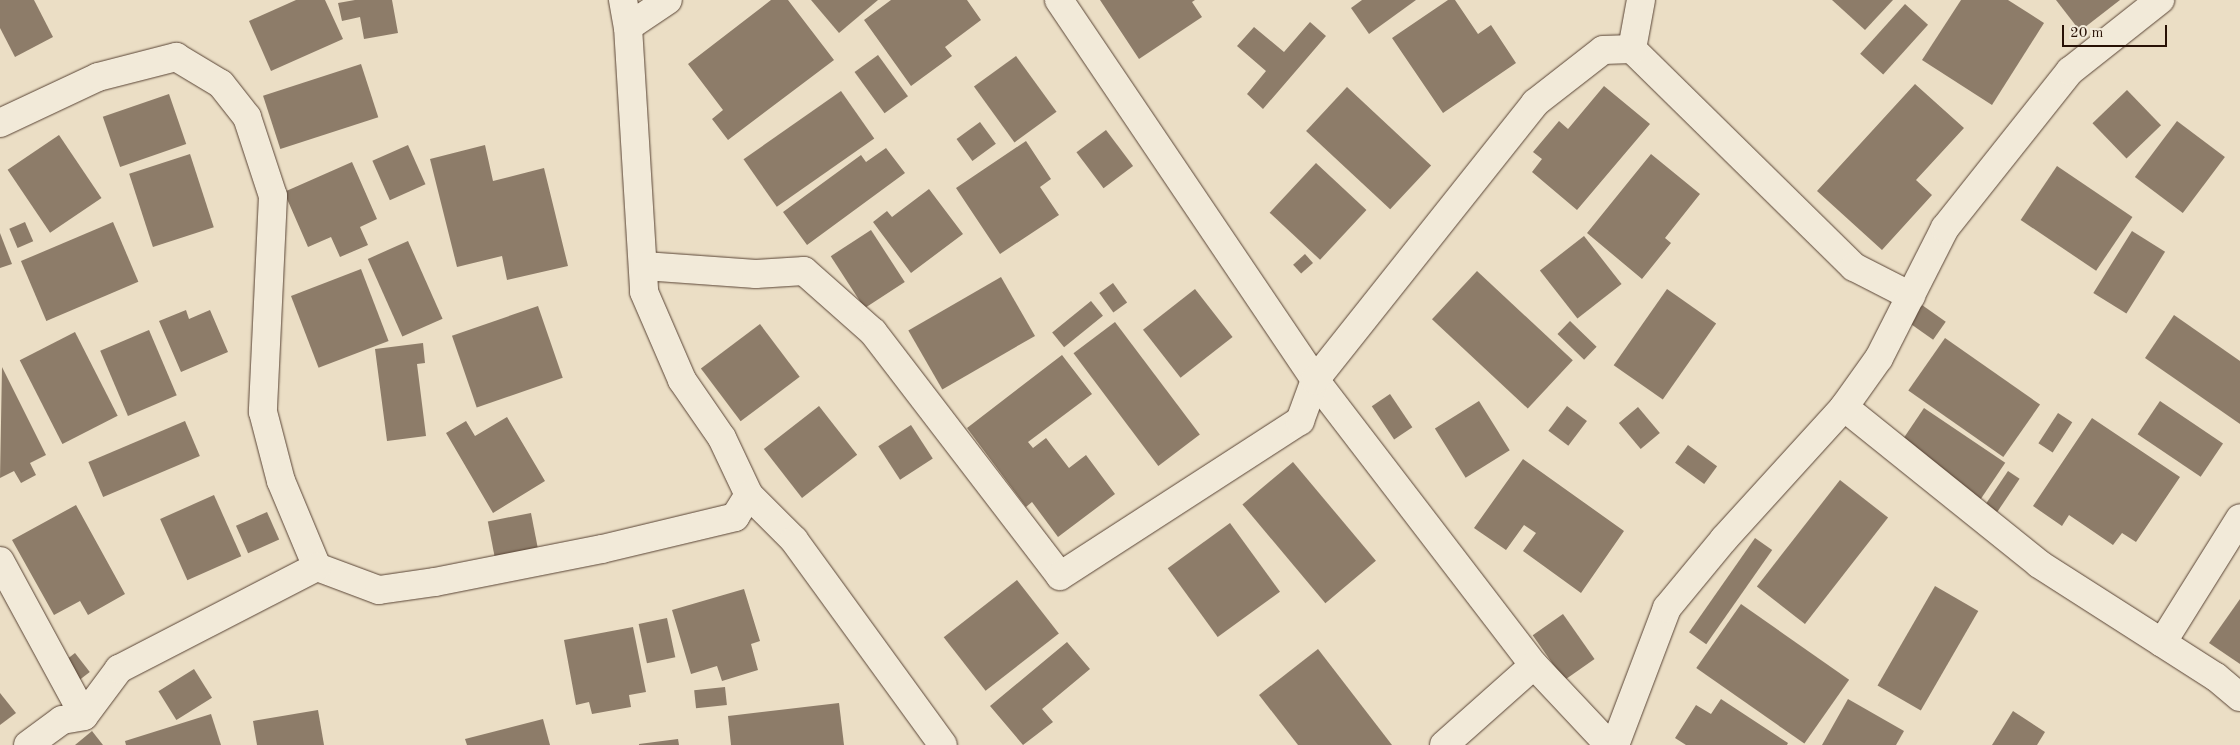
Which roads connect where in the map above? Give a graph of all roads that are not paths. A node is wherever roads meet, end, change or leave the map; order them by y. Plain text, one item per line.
1 (623, 0) edge
2 (668, 0) edge
3 (1059, 0) edge
4 (1641, 0) edge
5 (2160, 0) edge
6 (628, 27) junction
7 (1632, 48) junction
8 (0, 123) edge
9 (644, 266) junction
10 (1911, 296) junction
11 (1315, 380) junction
12 (1844, 408) junction
13 (749, 495) junction
14 (2240, 518) edge
15 (0, 561) edge
16 (317, 567) junction
17 (2162, 643) junction
18 (1534, 665) junction
19 (2240, 697) edge
20 (84, 716) junction
21 (34, 743) edge
22 (944, 745) edge
23 (1444, 745) edge
24 (1609, 745) edge
25 (1615, 745) edge

1 - 6 street
2 - 6 street
3 - 11 street
4 - 7 street
5 - 10 street
6 - 9 street
7 - 10 street
7 - 11 street
8 - 16 street
9 - 11 street
9 - 13 street
10 - 12 street
11 - 18 street
12 - 17 street
12 - 25 street
13 - 16 street
13 - 22 street
14 - 17 street
15 - 20 street
16 - 20 street
17 - 19 street
18 - 23 street
18 - 24 street
20 - 21 street

